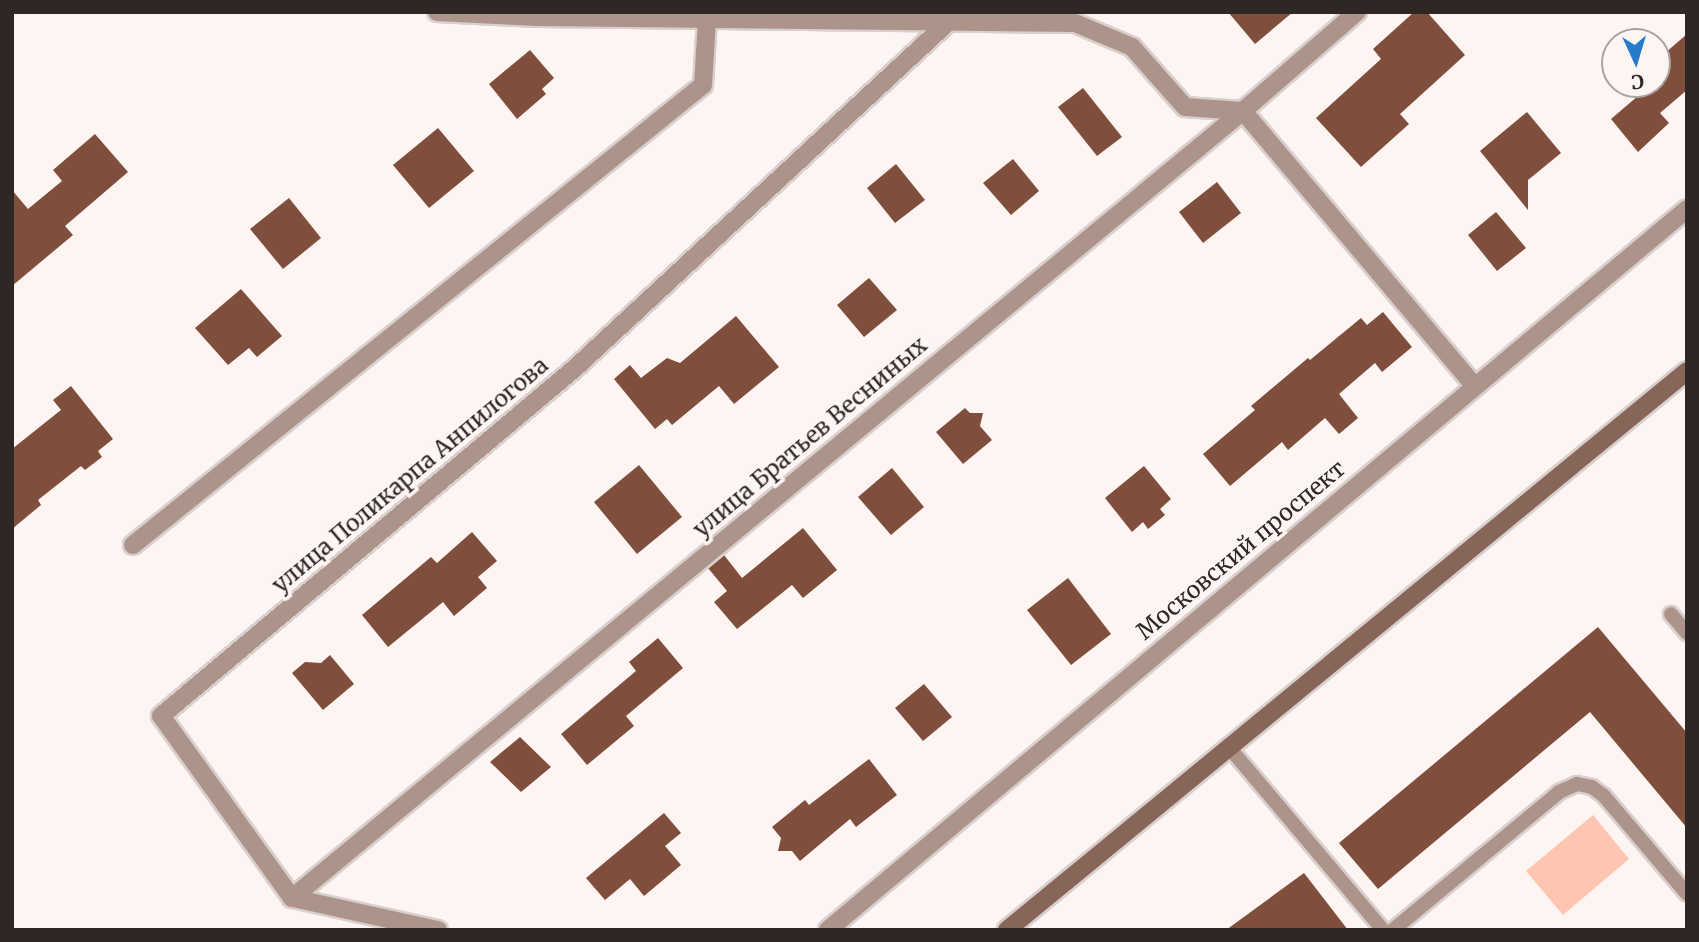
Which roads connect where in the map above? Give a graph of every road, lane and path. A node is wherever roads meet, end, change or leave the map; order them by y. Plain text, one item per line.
1 (436, 12) edge
2 (1357, 12) edge
3 (952, 15) edge
4 (708, 19) junction
5 (1243, 111) junction
6 (1687, 209) edge
7 (1687, 371) edge
8 (1474, 385) junction
9 (133, 545) dead end
10 (1671, 614) dead end
11 (1687, 633) edge
12 (1228, 746) junction
13 (1687, 894) edge
14 (292, 898) junction
15 (438, 930) edge
16 (828, 930) edge
17 (1007, 930) edge
18 (1383, 930) edge
19 (1393, 930) edge

1 - 4 street
2 - 5 street, улица Братьев Весниных
3 - 4 street
3 - 5 street
3 - 14 street, улица Поликарпа Анпилогова
4 - 9 street
5 - 8 street
5 - 14 street, улица Братьев Весниных
6 - 8 street, Московский проспект
7 - 12 main road
8 - 16 street, Московский проспект
10 - 11 lane
12 - 17 main road
12 - 18 lane
13 - 19 lane
14 - 15 street

